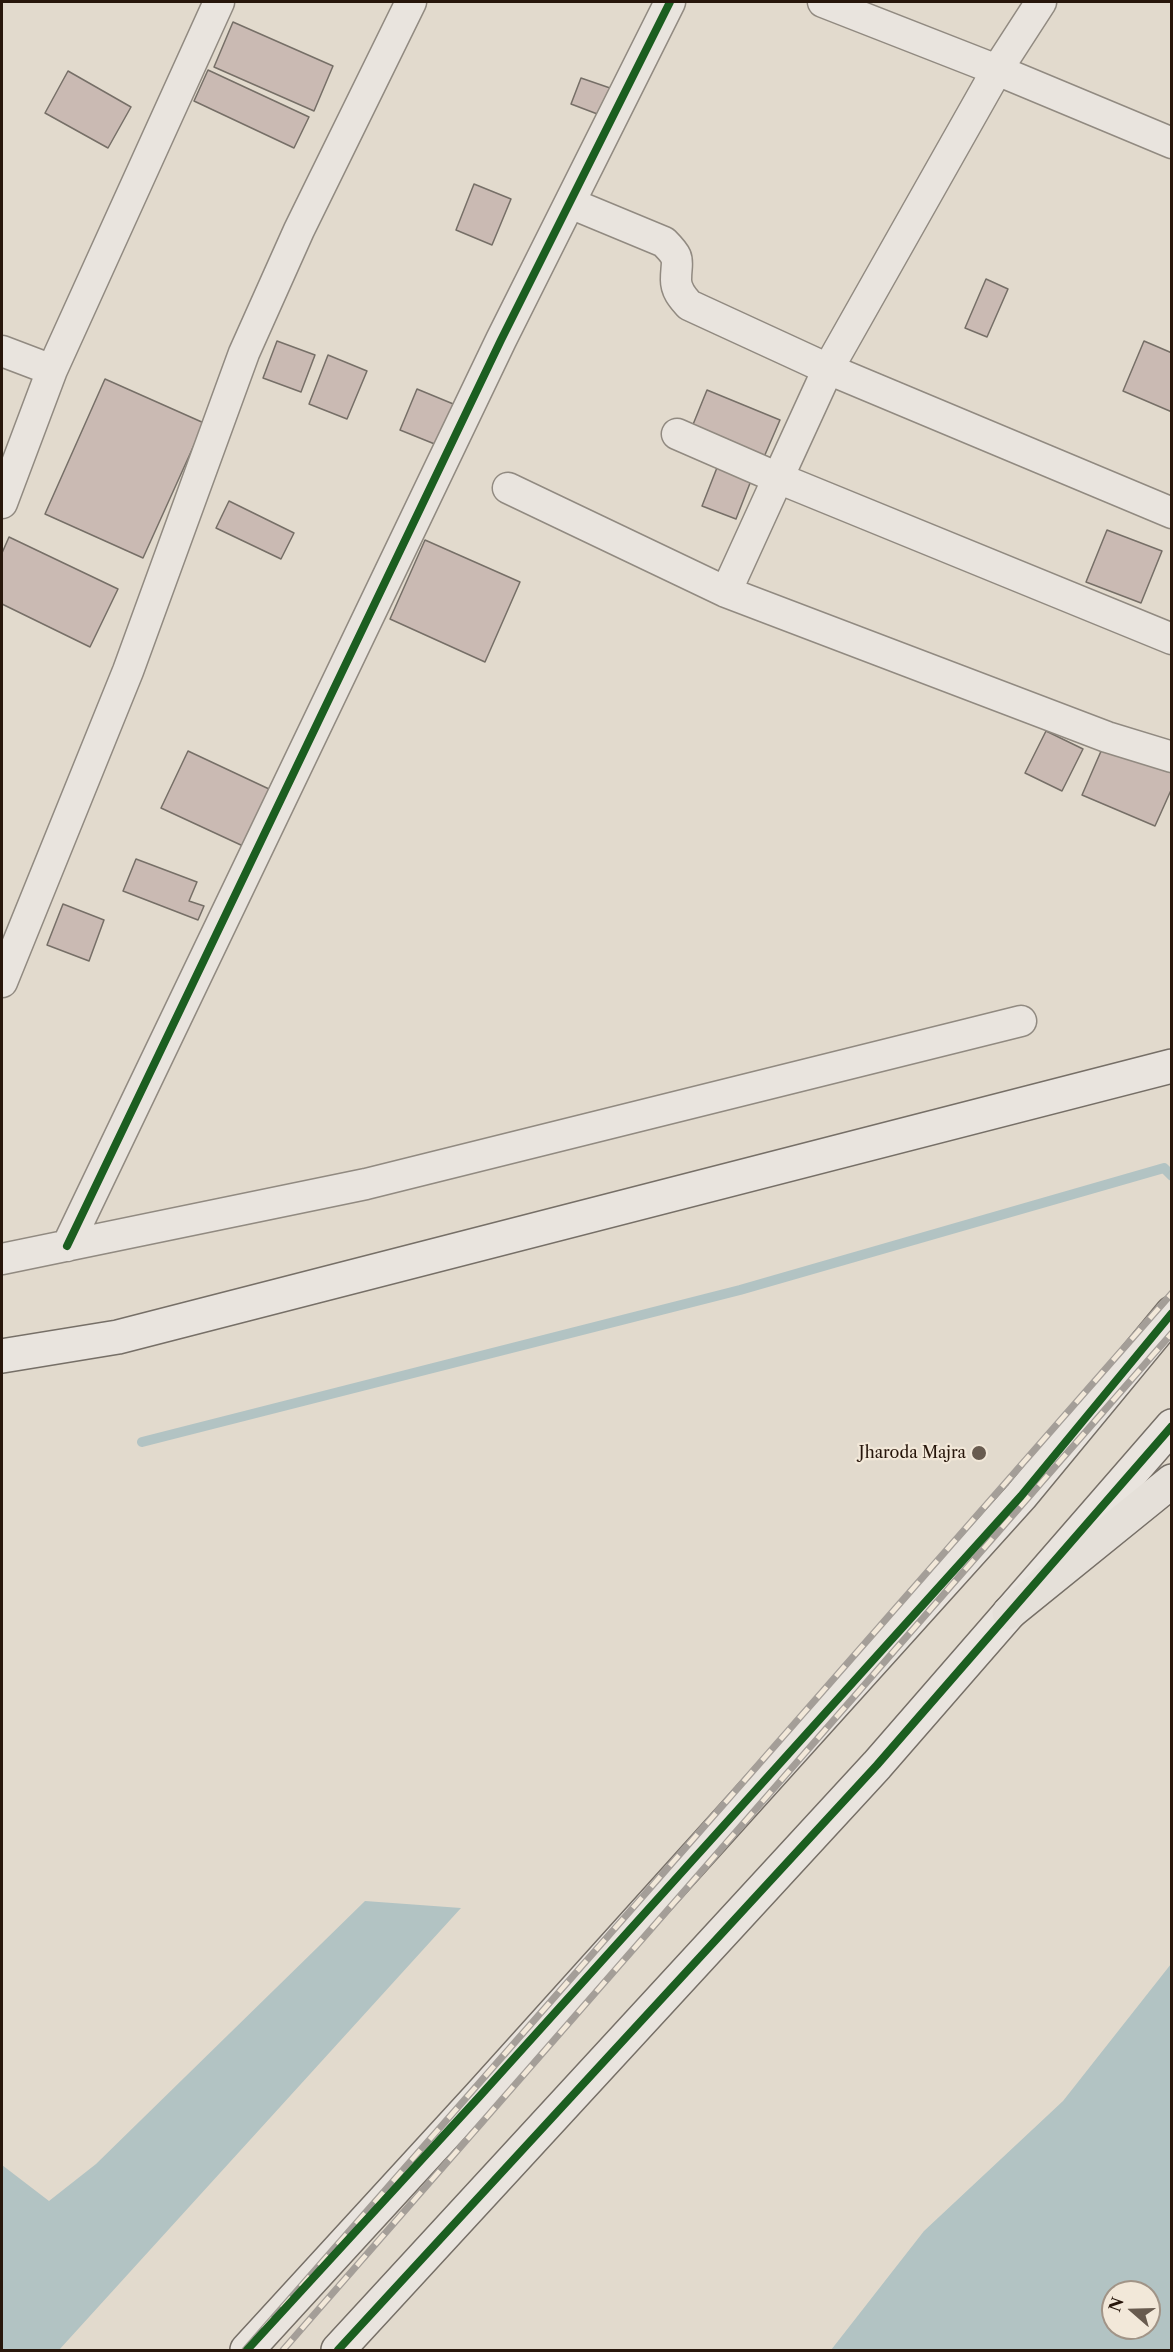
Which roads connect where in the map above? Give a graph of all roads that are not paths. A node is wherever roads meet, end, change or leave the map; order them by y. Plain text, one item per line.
1 (219, 2) edge
2 (411, 2) edge
3 (670, 2) edge
4 (823, 2) edge
5 (1041, 2) edge
6 (997, 70) junction
7 (1172, 143) edge
8 (570, 203) junction
9 (2, 351) edge
10 (828, 369) junction
11 (52, 370) junction
12 (677, 434) dead end
13 (778, 478) junction
14 (508, 488) dead end
15 (2, 503) edge
16 (1172, 513) edge
17 (726, 592) junction
18 (1172, 639) edge
19 (1172, 757) edge
20 (2, 982) edge
21 (1022, 1022) dead end
22 (1172, 1066) edge
23 (67, 1246) junction
24 (2, 1259) edge
25 (1172, 1313) edge
26 (2, 1356) edge
27 (1172, 1426) edge
28 (1172, 1481) edge
29 (1009, 1613) junction
30 (247, 2350) edge
31 (338, 2350) edge

1 - 11 street
2 - 20 street
3 - 8 street
4 - 6 street
5 - 6 street
6 - 7 street
6 - 10 street
8 - 10 street
8 - 23 street
9 - 11 street
10 - 13 street
10 - 16 street
11 - 15 street
12 - 13 street
13 - 17 street
13 - 18 street
14 - 17 street
17 - 19 street
21 - 23 street
22 - 26 main road
23 - 24 street
25 - 30 main road
27 - 29 main road
28 - 29 highway
29 - 31 main road

